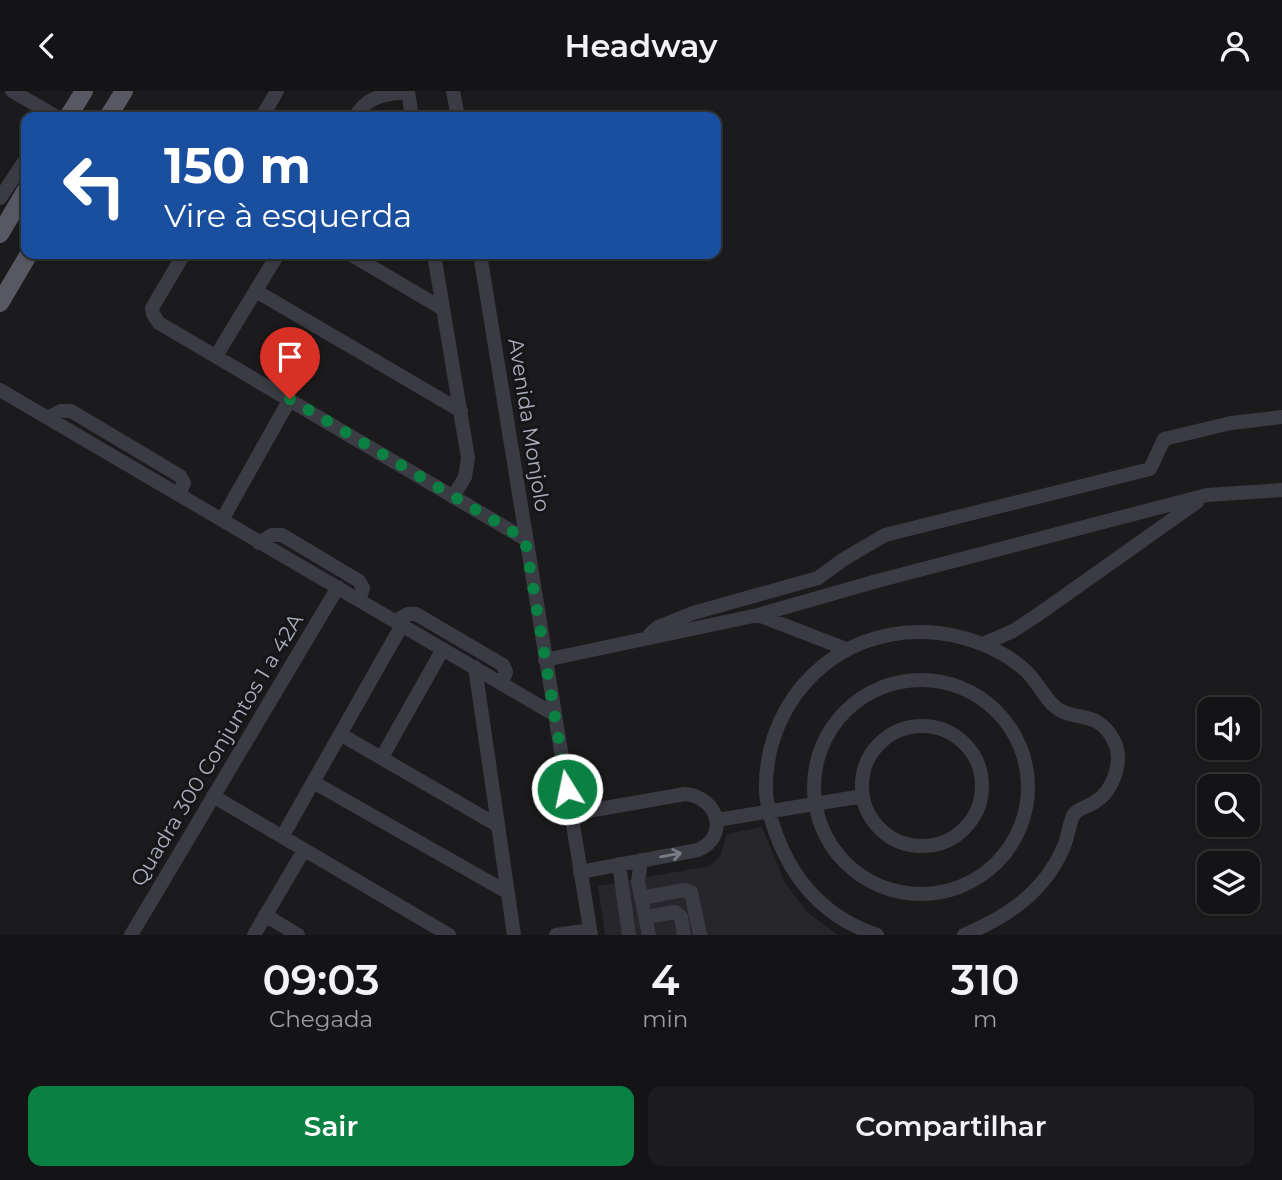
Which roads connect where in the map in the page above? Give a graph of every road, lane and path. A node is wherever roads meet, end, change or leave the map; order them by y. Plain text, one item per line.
1 (12, 91) edge
2 (84, 91) edge
3 (124, 91) edge
4 (277, 91) edge
5 (408, 91) edge
6 (453, 91) edge
7 (48, 112) edge
8 (71, 112) edge
9 (111, 112) edge
10 (265, 112) edge
11 (358, 112) edge
12 (411, 112) edge
13 (457, 112) edge
14 (21, 166) edge
15 (0, 198) edge
16 (21, 203) edge
17 (0, 234) edge
18 (26, 259) edge
19 (179, 259) edge
20 (275, 259) edge
21 (358, 259) edge
22 (434, 259) edge
23 (481, 259) edge
24 (256, 291) junction
25 (0, 303) edge
26 (443, 309) junction
27 (216, 356) junction
28 (0, 390) edge
29 (290, 399) junction
30 (461, 411) junction
31 (1282, 417) edge
32 (1282, 490) edge
33 (1207, 495) junction
34 (453, 497) junction
35 (222, 520) junction
36 (525, 539) junction
37 (259, 543) junction
38 (338, 587) junction
39 (359, 600) junction
40 (758, 615) junction
41 (399, 623) junction
42 (645, 637) junction
43 (983, 645) junction
44 (443, 649) junction
45 (846, 649) junction
46 (545, 660) junction
47 (475, 667) junction
48 (502, 683) junction
49 (555, 715) junction
50 (340, 734) junction
51 (382, 757) junction
52 (313, 782) junction
53 (213, 796) junction
54 (863, 796) junction
55 (815, 805) junction
56 (768, 813) junction
57 (571, 814) junction
58 (717, 820) junction
59 (497, 825) junction
60 (282, 837) junction
61 (304, 850) junction
62 (641, 860) junction
63 (619, 864) junction
64 (580, 871) junction
65 (508, 892) junction
66 (641, 898) junction
67 (265, 915) junction
68 (646, 917) junction
69 (591, 932) edge
70 (131, 935) edge
71 (254, 935) edge
72 (298, 935) edge
73 (449, 935) edge
74 (514, 935) edge
75 (556, 935) edge
76 (629, 935) edge
77 (649, 935) edge
78 (684, 935) edge
79 (700, 935) edge
80 (877, 935) edge
81 (964, 935) edge

1 - 7 street
2 - 8 main road
3 - 9 main road
4 - 10 street
5 - 11 street
5 - 12 street
6 - 13 street
14 - 15 street
16 - 17 main road
18 - 25 main road
19 - 27 street
20 - 24 street
21 - 26 street
22 - 26 street
23 - 36 street, Avenida Monjolo
24 - 27 street
24 - 30 street
26 - 30 street
27 - 29 street
28 - 35 street
29 - 34 street
29 - 35 street
30 - 34 street
31 - 42 street
32 - 33 street
33 - 40 street
33 - 43 street
34 - 36 street
35 - 37 street
36 - 46 street, Avenida Monjolo
37 - 38 street
37 - 39 street
38 - 39 street
38 - 53 street, Quadra 300 Conjuntos 1 a 42A
39 - 41 street
40 - 42 street
40 - 45 street
41 - 44 street
41 - 48 street
41 - 50 street
42 - 46 street
43 - 45 street
43 - 81 street
44 - 47 street
44 - 51 street
45 - 56 street
46 - 49 street, Avenida Monjolo
47 - 48 street
47 - 59 street
48 - 49 street
49 - 57 street, Avenida Monjolo
50 - 51 street
50 - 52 street
51 - 59 street
52 - 60 street
52 - 65 street
53 - 60 street
53 - 70 street, Quadra 300 Conjuntos 1 a 42A
54 - 54 street
54 - 55 street
55 - 55 street
55 - 56 street
56 - 58 street
56 - 80 street
57 - 58 street
57 - 64 street, Avenida Monjolo
62 -> 58 street
59 - 65 street
60 - 61 street
61 - 67 street
61 - 73 street
62 - 63 street
62 - 66 street
63 - 64 street
63 - 76 street
64 - 69 street, Avenida Monjolo
65 - 74 street
66 - 68 street
66 - 79 street
67 - 71 street
67 - 72 street
68 - 77 street
68 - 78 street
69 - 75 street

